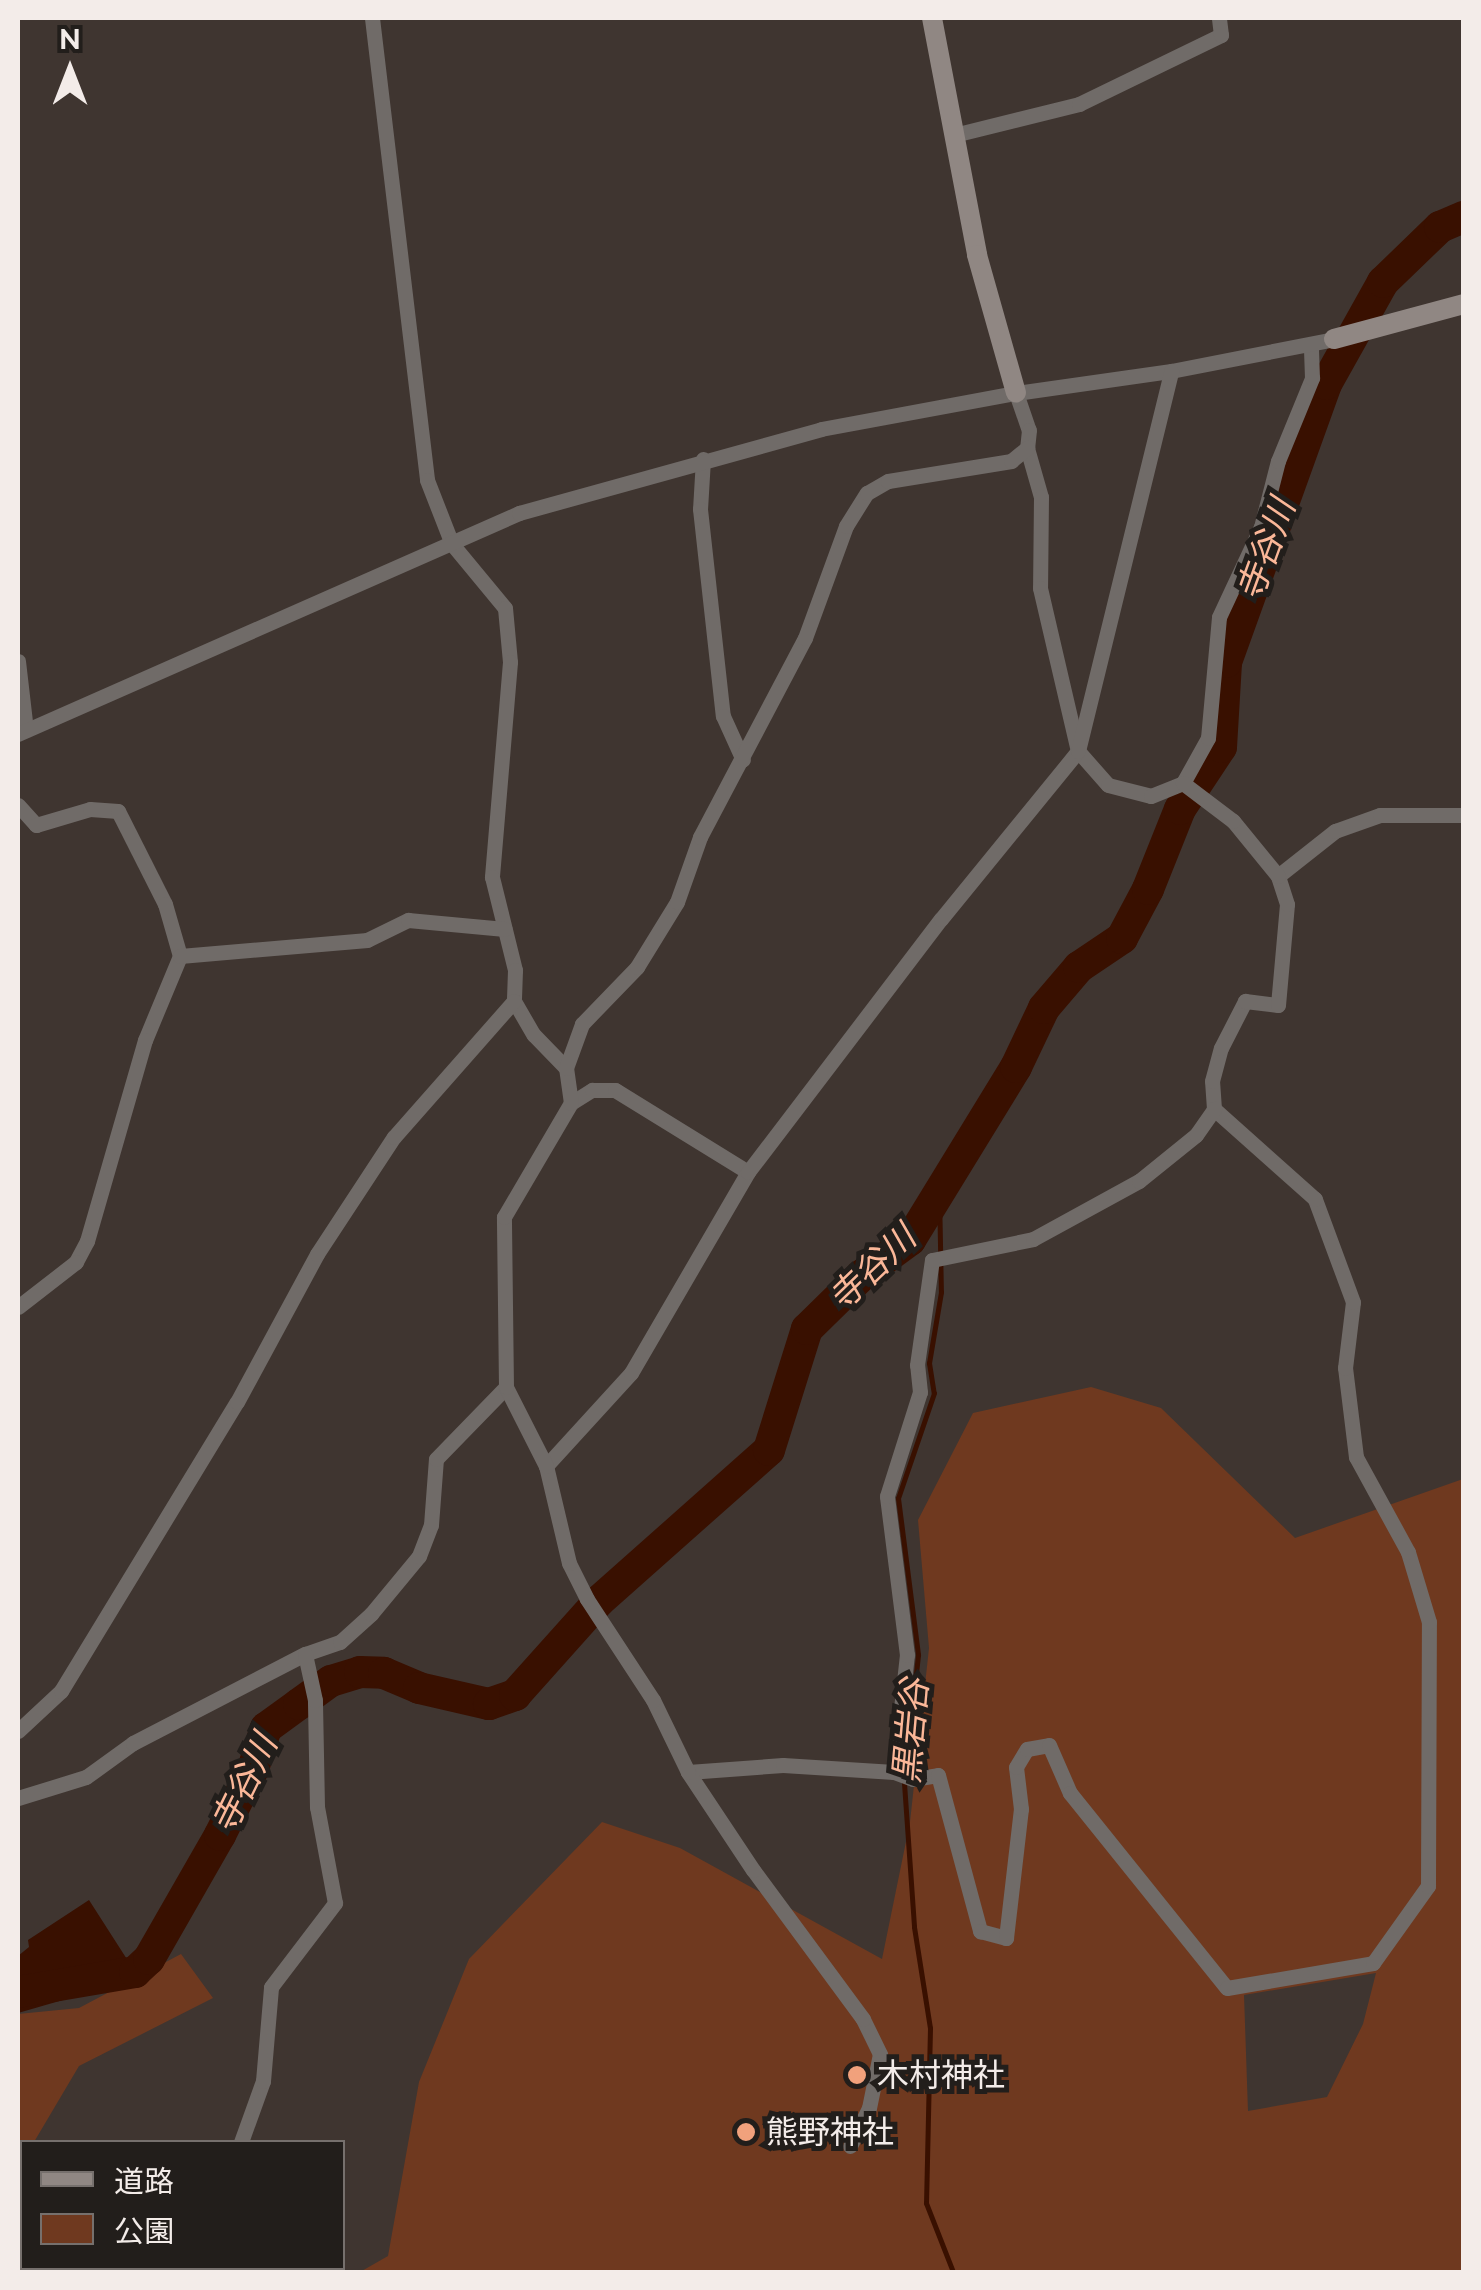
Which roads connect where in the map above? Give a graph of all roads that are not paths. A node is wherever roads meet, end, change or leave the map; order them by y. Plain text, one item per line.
1 (372, 18) edge
2 (932, 18) edge
3 (1218, 18) edge
4 (954, 135) junction
5 (1464, 304) edge
6 (1334, 339) joint
7 (1312, 344) junction
8 (1171, 372) junction
9 (1016, 392) junction
10 (1026, 448) junction
11 (703, 459) junction
12 (452, 544) junction
13 (18, 661) edge
14 (22, 732) edge
15 (1078, 751) junction
16 (744, 760) junction
17 (1183, 783) junction
18 (18, 806) edge
19 (1464, 815) edge
20 (1278, 876) junction
21 (505, 929) junction
22 (180, 956) junction
23 (514, 1001) junction
24 (566, 1068) junction
25 (571, 1103) junction
26 (1214, 1110) junction
27 (748, 1172) junction
28 (18, 1307) edge
29 (506, 1386) junction
30 (546, 1466) junction
31 (306, 1654) junction
32 (18, 1732) edge
33 (688, 1772) junction
34 (894, 1772) junction
35 (18, 1798) edge
36 (242, 2140) edge
37 (850, 2146) dead end

1 - 12 street
2 - 4 street
3 - 4 street
4 - 9 street
5 - 6 street
6 - 7 street
7 - 8 street
7 - 17 street
8 - 9 street
8 - 15 street
9 - 10 street
9 - 11 street
10 - 15 street
10 - 16 street
11 - 12 street
11 - 16 street
12 - 14 street
12 - 21 street
13 - 14 street
15 - 17 street
15 - 27 street
16 - 24 street
17 - 20 street
18 - 22 street
19 - 20 street
20 - 26 street
21 - 22 street
21 - 23 street
22 - 28 street
23 - 24 street
23 - 32 street
24 - 25 street
25 - 27 street
25 - 29 street
26 - 34 street
26 - 34 street
27 - 30 street
29 - 30 street
29 - 31 street
30 - 33 street
31 - 35 street
31 - 36 street
33 - 34 street
33 - 37 street

